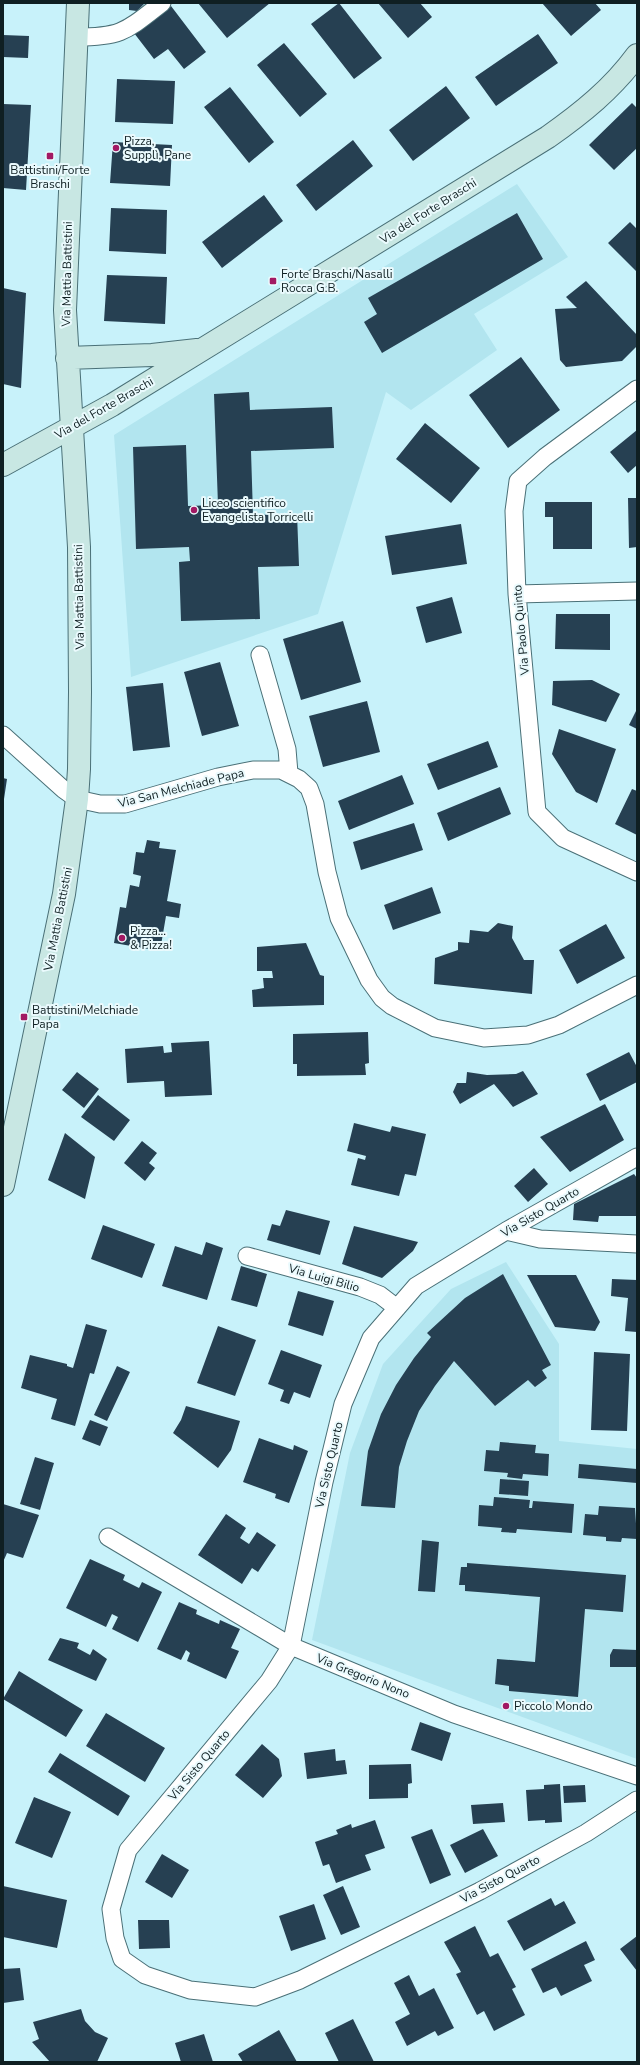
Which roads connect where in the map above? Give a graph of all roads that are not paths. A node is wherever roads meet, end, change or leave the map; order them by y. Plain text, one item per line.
1 (78, 3) edge
2 (162, 3) edge
3 (76, 37) junction
4 (637, 56) edge
5 (204, 349) junction
6 (67, 358) junction
7 (637, 389) edge
8 (73, 427) junction
9 (3, 465) edge
10 (637, 591) edge
11 (517, 594) junction
12 (260, 655) dead end
13 (3, 735) edge
14 (289, 773) junction
15 (77, 799) junction
16 (637, 872) edge
17 (637, 985) edge
18 (637, 1158) edge
19 (3, 1185) edge
20 (506, 1231) junction
21 (637, 1244) edge
22 (247, 1256) dead end
23 (397, 1308) junction
24 (108, 1537) dead end
25 (291, 1646) junction
26 (637, 1776) edge
27 (637, 1800) edge

1 - 3 main road, Via Mattia Battistini
2 - 3 street
3 - 6 main road, Via Mattia Battistini
4 - 5 main road, Via del Forte Braschi
5 - 6 main road, Via del Forte Braschi
5 - 8 main road, Via del Forte Braschi
6 - 8 main road, Via Mattia Battistini
7 - 11 street, Via Paolo Quinto
8 - 9 main road, Via del Forte Braschi
8 - 15 main road, Via Mattia Battistini
10 - 11 street
11 - 16 street, Via Paolo Quinto
12 - 14 street
13 - 15 street, Via San Melchiade Papa
14 - 15 street, Via San Melchiade Papa
14 - 17 street, Via San Melchiade Papa
15 - 19 main road, Via Mattia Battistini
18 - 20 street, Via Sisto Quarto
20 - 21 street
20 - 23 street, Via Sisto Quarto
22 - 23 street, Via Luigi Bilio
23 - 25 street, Via Sisto Quarto
24 - 25 street, Via Gregorio Nono
25 - 26 street, Via Gregorio Nono
25 - 27 street, Via Sisto Quarto

